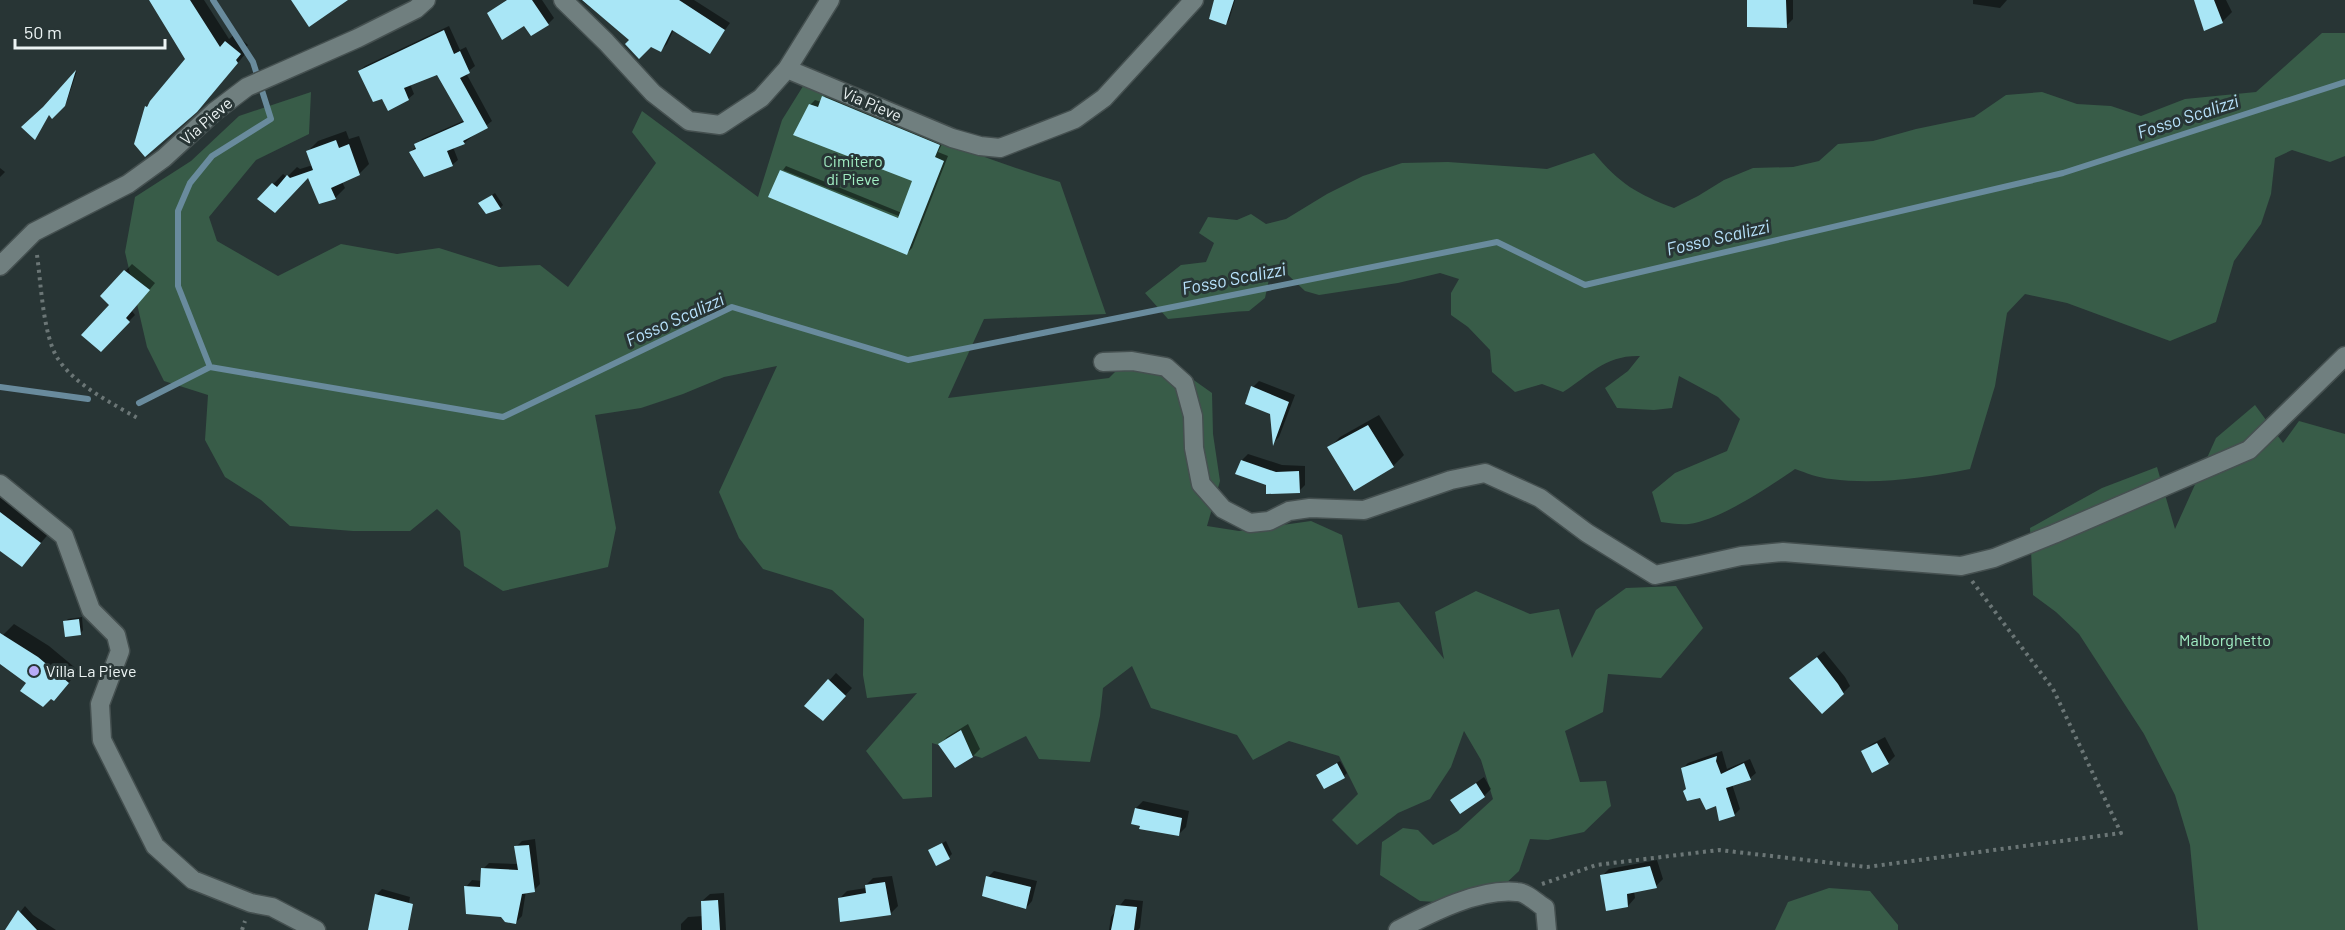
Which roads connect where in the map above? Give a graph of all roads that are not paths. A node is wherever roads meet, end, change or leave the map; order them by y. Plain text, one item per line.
1 (426, 0) edge
2 (563, 0) edge
3 (830, 0) edge
4 (1194, 0) edge
5 (787, 69) junction
6 (0, 266) edge
7 (2345, 356) edge
8 (1103, 362) dead end
9 (0, 484) edge
10 (316, 930) edge
11 (1398, 930) edge
12 (1547, 930) edge

1 - 6 street, Via Pieve
2 - 5 street
3 - 5 street
4 - 5 street, Via Pieve
7 - 8 street
9 - 10 street
11 - 12 street

